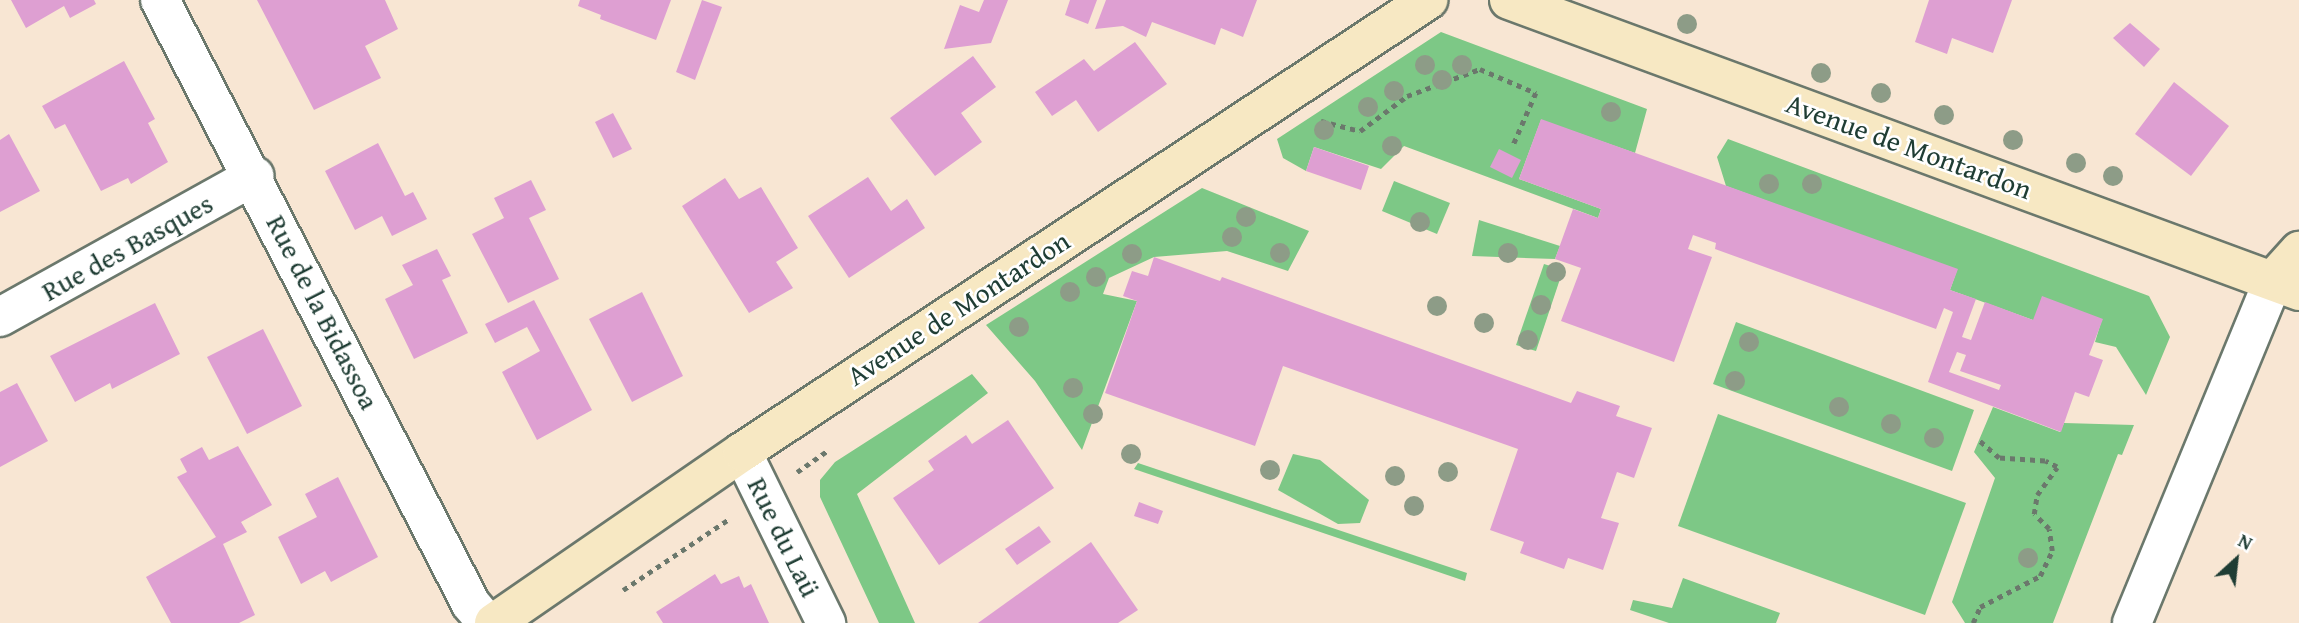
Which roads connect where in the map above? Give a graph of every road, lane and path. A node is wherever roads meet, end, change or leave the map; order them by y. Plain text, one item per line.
1 (160, 0) edge
2 (1427, 0) edge
3 (1509, 0) edge
4 (1312, 116) dead end
5 (1513, 146) dead end
6 (254, 176) junction
7 (2299, 251) edge
8 (2286, 285) edge
9 (0, 317) edge
10 (1978, 440) dead end
11 (742, 452) junction
12 (487, 623) edge
13 (494, 623) edge
14 (826, 623) edge
15 (1973, 623) edge
16 (2132, 623) edge

1 - 6 street, Rue de la Bidassoa
2 - 11 street, Avenue de Montardon
3 - 8 street, Avenue de Montardon
4 - 5 path
6 - 9 street, Rue des Basques
6 - 12 street, Rue de la Bidassoa
7 - 8 street
8 - 16 street
10 - 15 path
11 - 13 street, Avenue de Montardon
11 - 14 street, Rue du Laü

